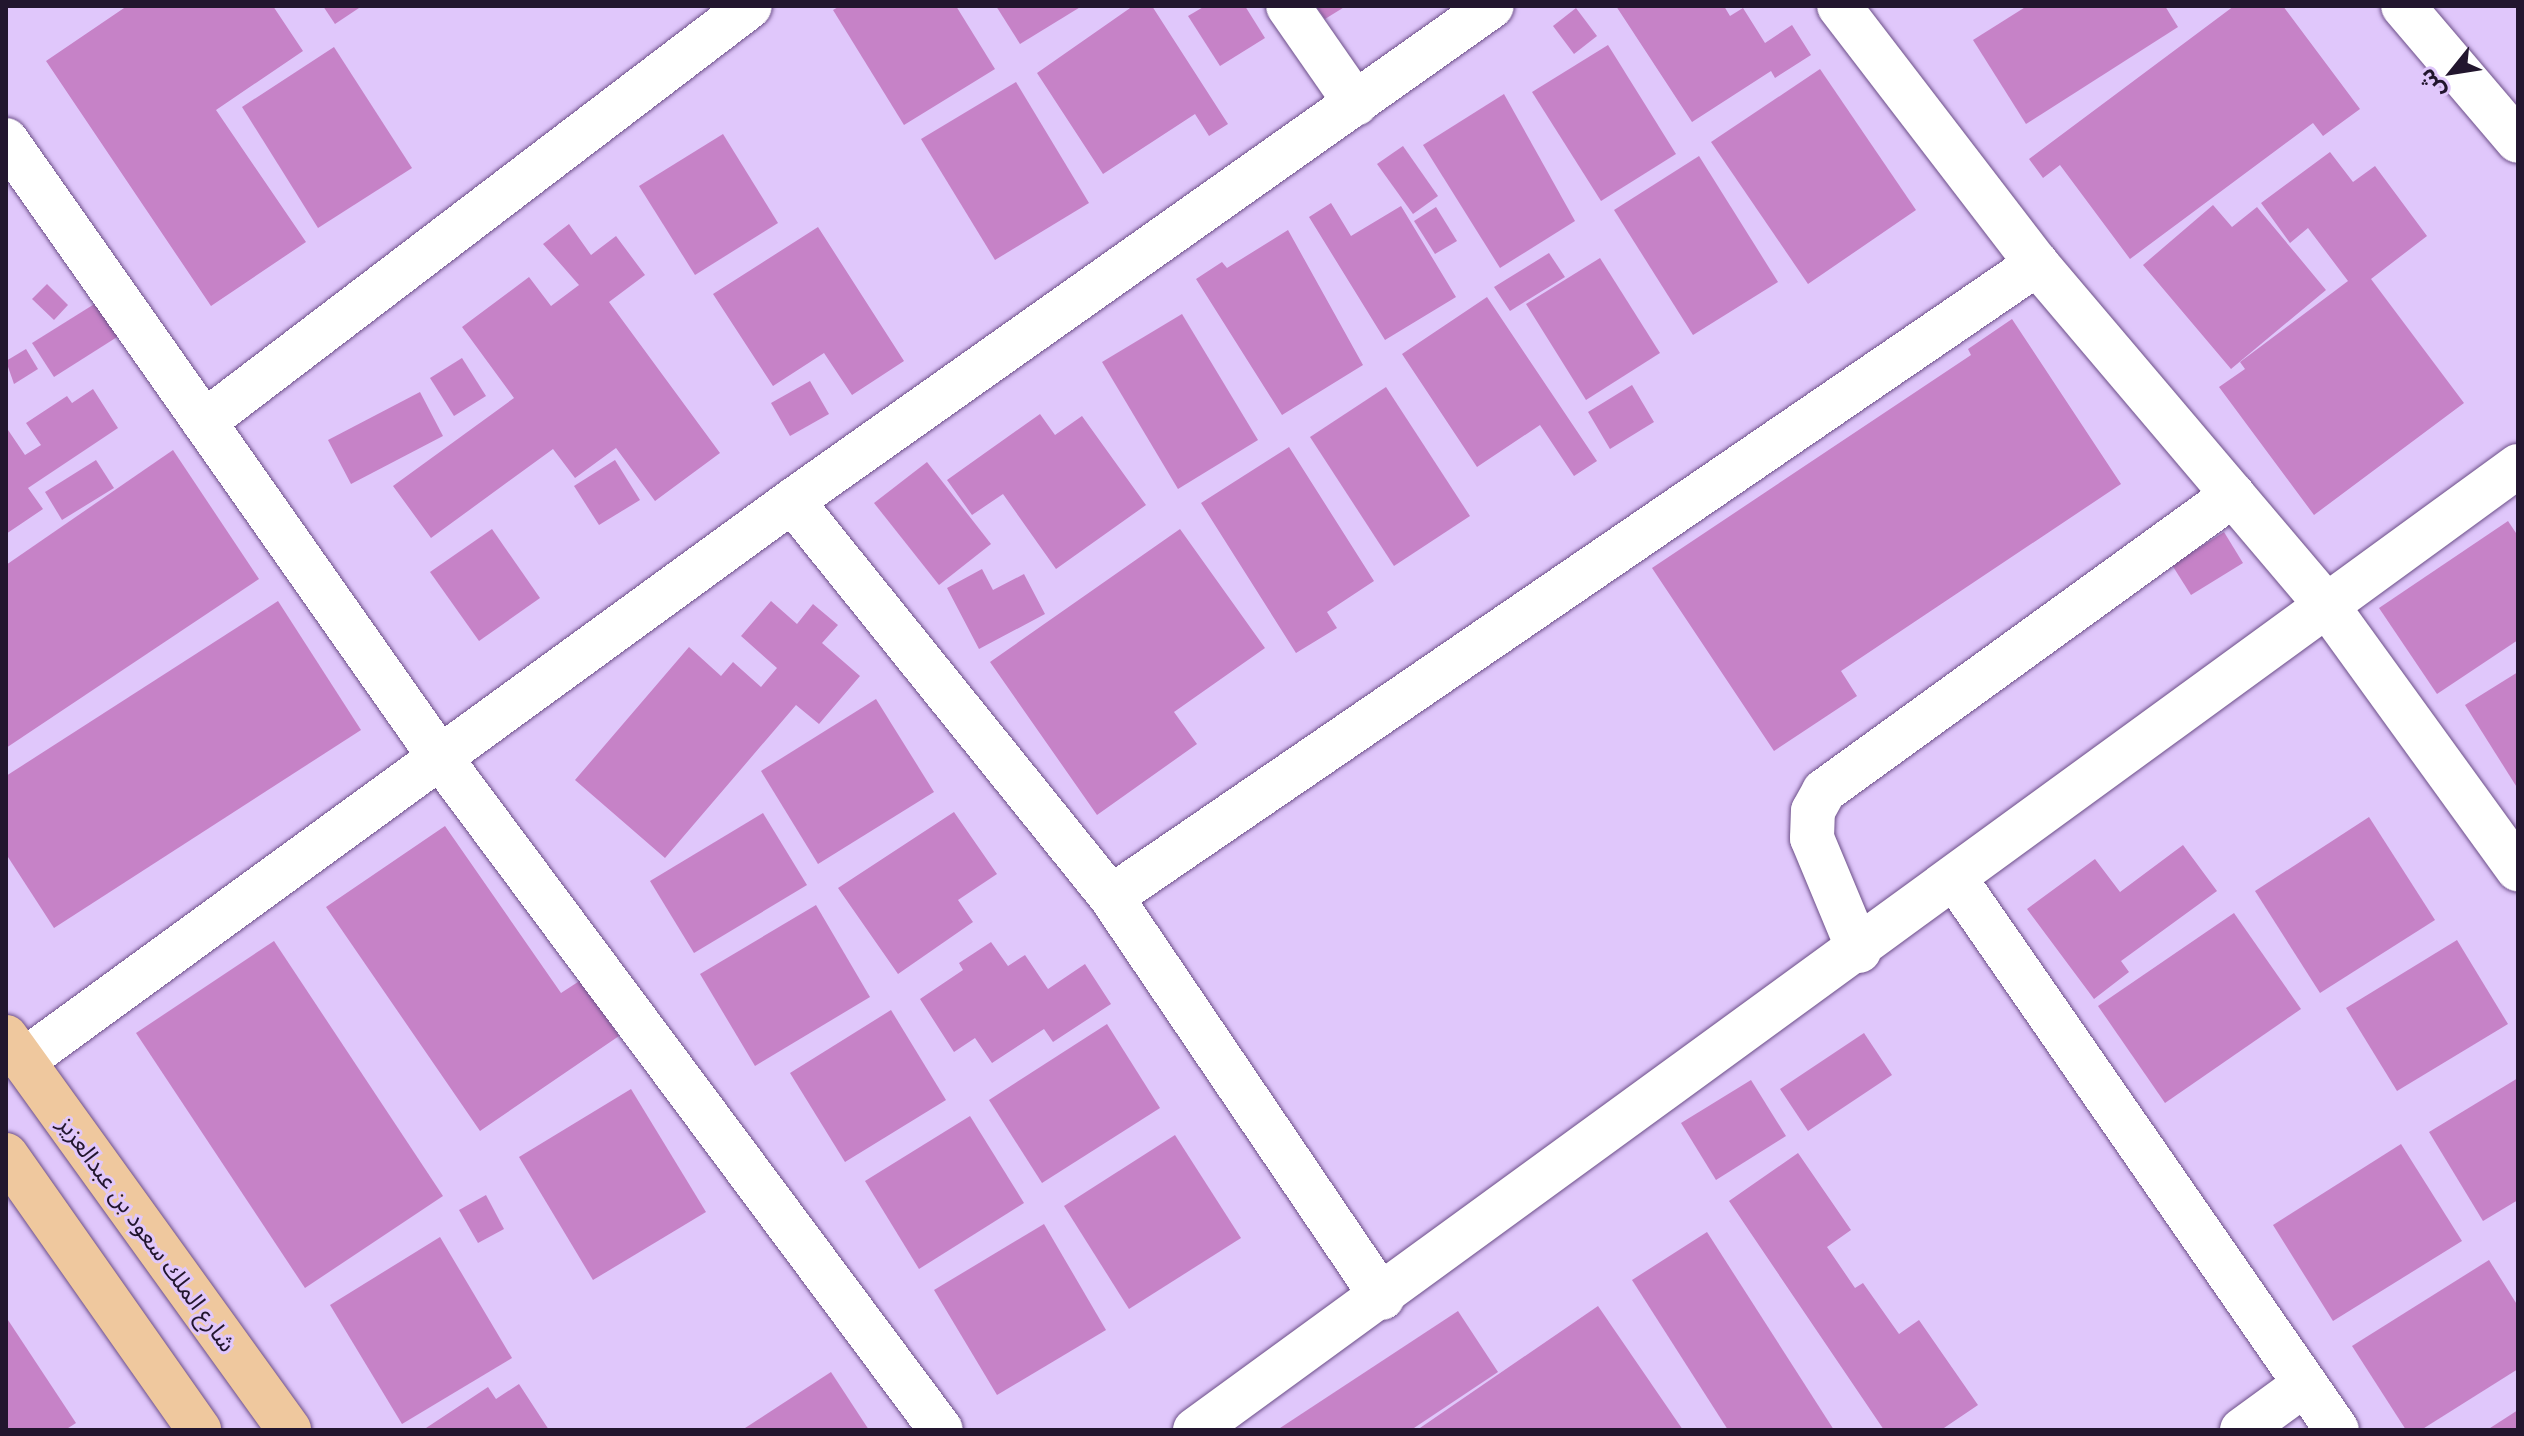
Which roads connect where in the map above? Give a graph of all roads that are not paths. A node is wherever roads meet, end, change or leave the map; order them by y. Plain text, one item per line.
1 (750, 6) edge
2 (1288, 6) edge
3 (1492, 6) edge
4 (1839, 6) edge
5 (2403, 6) edge
6 (1356, 104) junction
7 (6, 140) edge
8 (2518, 141) edge
9 (2037, 264) junction
10 (204, 422) junction
11 (2518, 466) edge
12 (2233, 495) junction
13 (792, 501) junction
14 (2328, 607) junction
15 (439, 756) junction
16 (2518, 869) edge
17 (1956, 880) junction
18 (1111, 897) junction
19 (1859, 951) junction
20 (14, 1049) edge
21 (6, 1155) edge
22 (1382, 1298) junction
23 (2305, 1384) junction
24 (199, 1430) edge
25 (289, 1430) edge
26 (941, 1430) edge
27 (1195, 1430) edge
28 (2242, 1430) edge
29 (2337, 1430) edge

1 - 10 street
2 - 6 street
3 - 6 street
4 - 9 street
5 - 8 street
6 - 13 street
7 - 10 street
9 - 12 street
9 - 18 street
10 - 15 street
11 - 14 street
12 - 14 street
12 - 19 street
13 - 15 street
13 - 18 street
14 - 16 street
14 - 17 street
15 - 20 street
15 - 26 street
17 - 19 street
17 - 23 street
18 - 22 street
19 - 22 street
20 - 25 main road, شارع الملك سعود بن عبدالعزيز
21 - 24 main road
22 - 27 street
23 - 28 street
23 - 29 street

